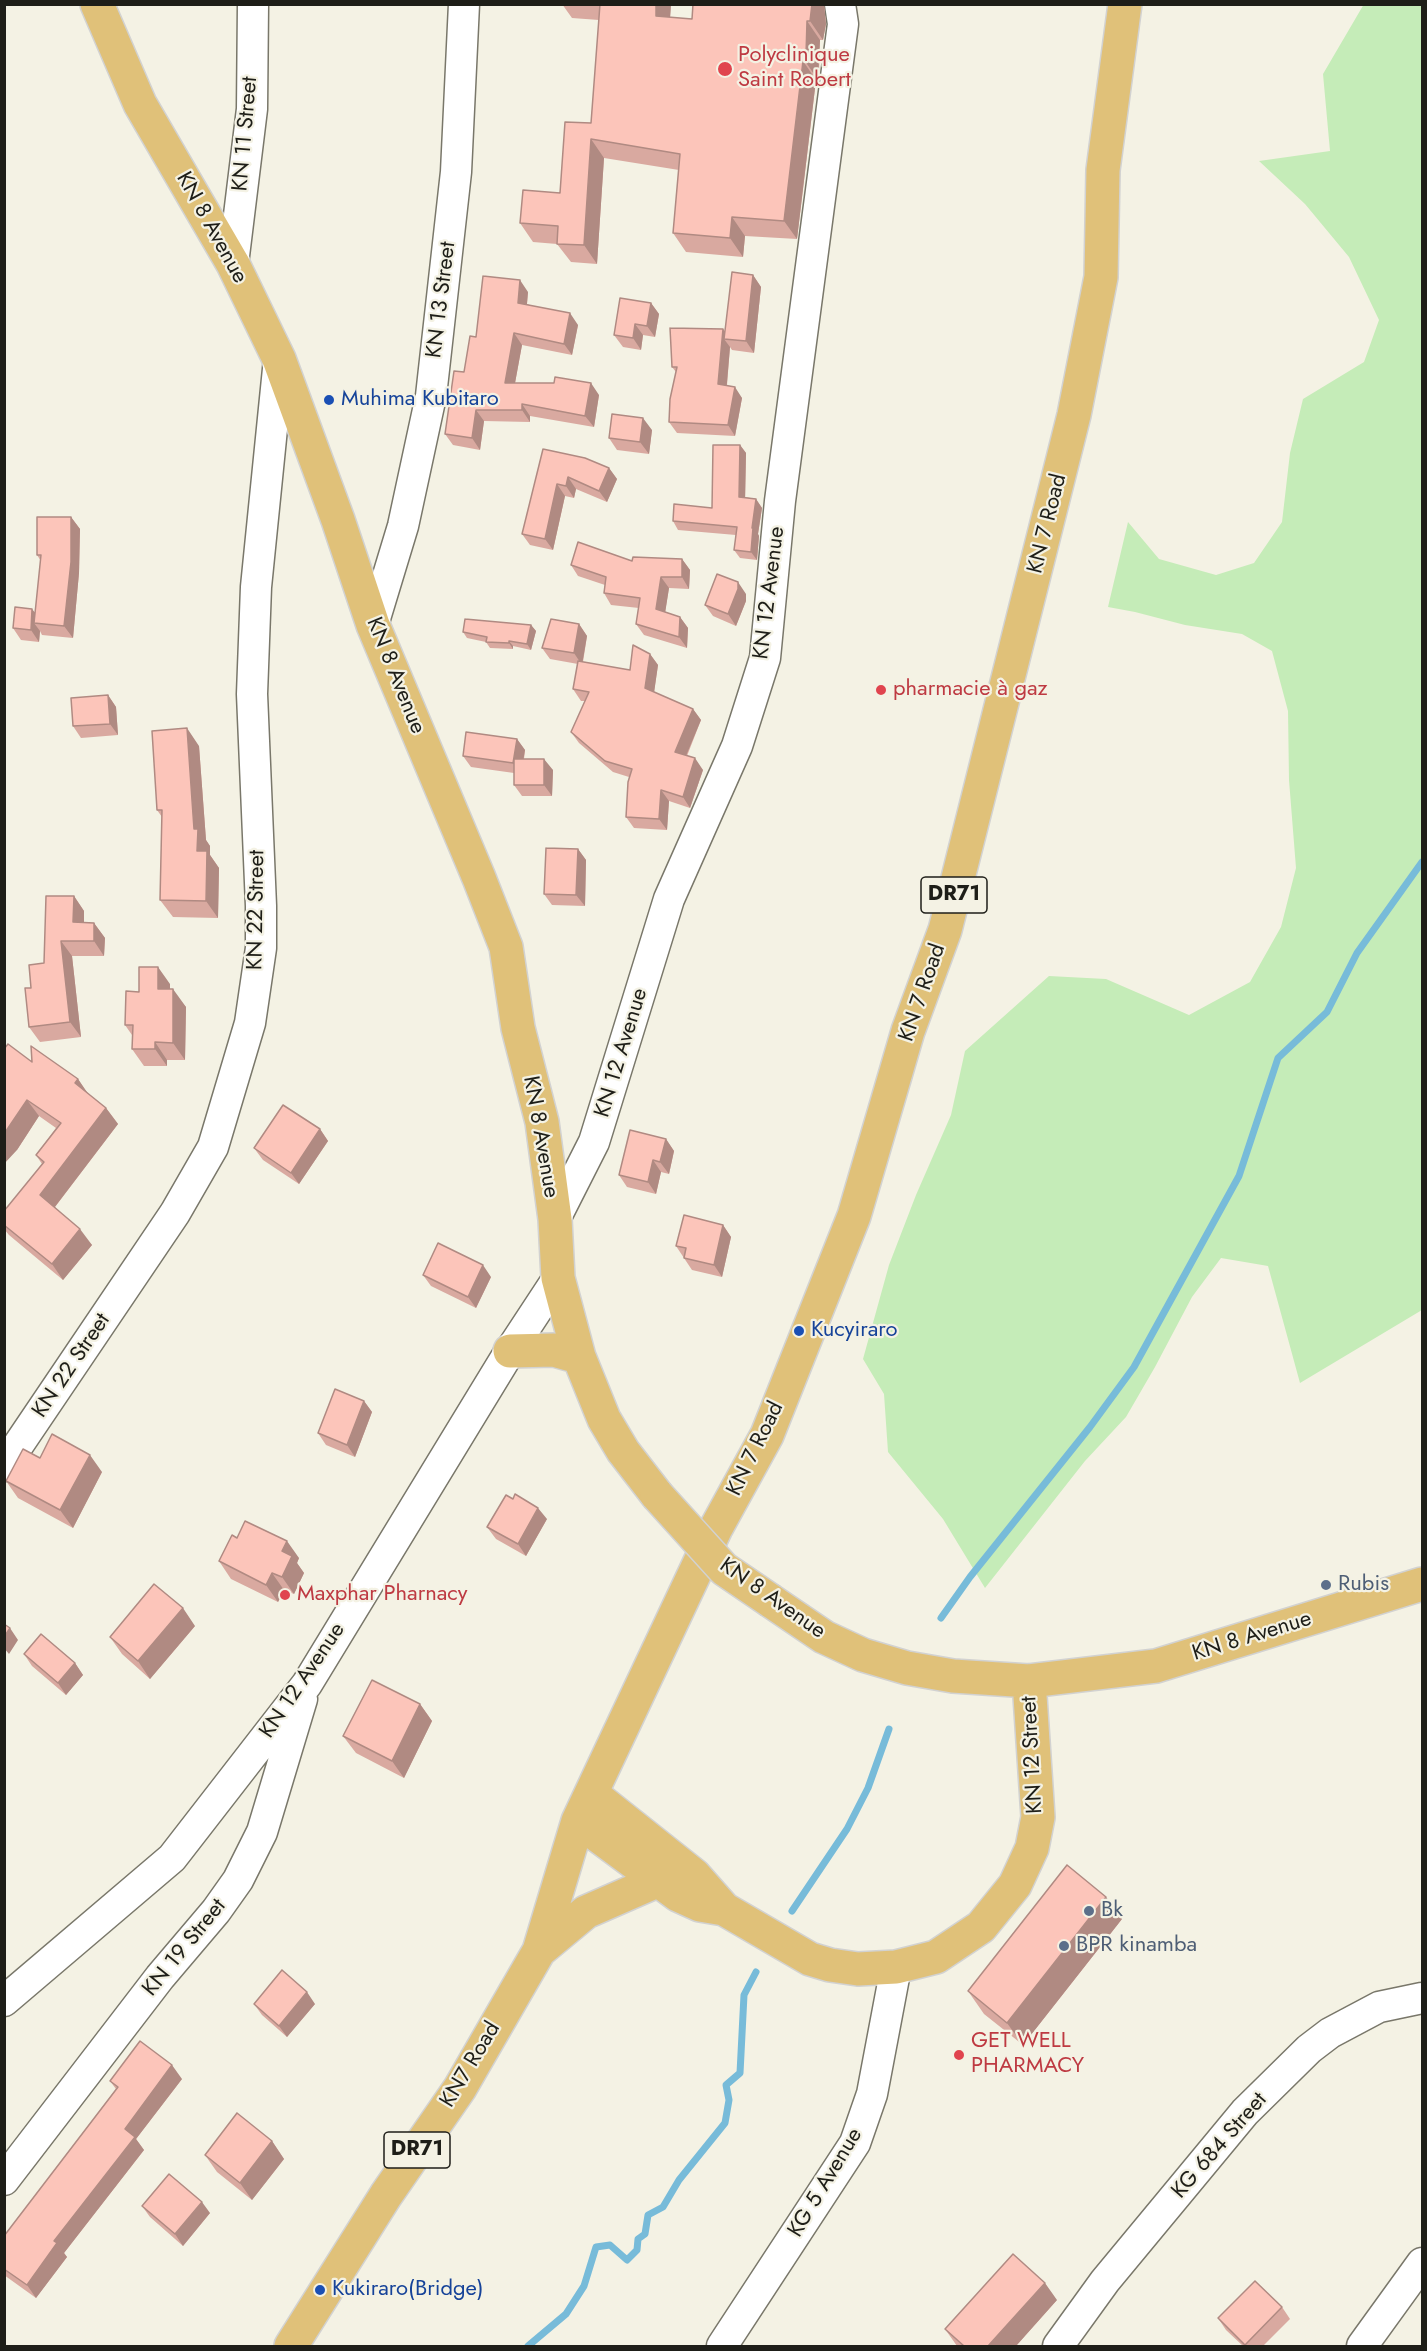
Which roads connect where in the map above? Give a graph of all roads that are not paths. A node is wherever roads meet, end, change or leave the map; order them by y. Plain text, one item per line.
1 (97, 4) edge
2 (253, 4) edge
3 (464, 4) edge
4 (840, 4) edge
5 (1125, 4) edge
6 (233, 264) junction
7 (279, 359) junction
8 (373, 626) junction
9 (555, 1219) junction
10 (558, 1278) junction
11 (510, 1351) junction
12 (579, 1358) junction
13 (4, 1466) edge
14 (1422, 1584) edge
15 (1029, 1681) junction
16 (307, 1684) junction
17 (618, 1738) junction
18 (585, 1808) junction
19 (638, 1829) junction
20 (657, 1881) junction
21 (724, 1909) junction
22 (539, 1951) junction
23 (896, 1967) junction
24 (1422, 1998) edge
25 (4, 2001) edge
26 (4, 2180) edge
27 (1422, 2263) edge
28 (291, 2346) edge
29 (722, 2346) edge
30 (1058, 2346) edge
31 (1362, 2346) edge

1 - 6 main road, KN 8 Avenue
2 - 6 street, KN 11 Street
3 - 8 street, KN 13 Street
4 - 9 street, KN 12 Avenue
5 - 17 main road, KN 7 Road / DR71
6 - 7 main road, KN 8 Avenue
7 - 8 main road, KN 8 Avenue
7 - 13 street, KN 22 Street
8 - 9 main road, KN 8 Avenue
9 - 10 main road, KN 8 Avenue
10 - 11 street, KN 12 Avenue
10 - 12 main road, KN 8 Avenue
11 - 12 main road
11 - 16 street, KN 12 Avenue
12 - 15 main road, KN 8 Avenue, bridge
14 - 15 main road, KN 8 Avenue
15 - 23 main road, KN 12 Street
16 - 25 street, KN 12 Avenue
16 - 26 street, KN 19 Street
17 - 18 main road, KN 7 Road / DR71
17 - 19 main road
18 - 19 main road, KN 12 Street
18 - 20 main road, KN 12 Street
18 - 22 main road, KN7 Road / DR71
19 - 21 main road, KN 12 Street
20 - 21 main road, KN 12 Street
20 - 22 main road
21 - 23 main road, KN 12 Street
22 - 28 main road, KN7 Road / DR71
23 - 29 street, KG 5 Avenue
24 - 30 street, KG 684 Street
27 - 31 street

